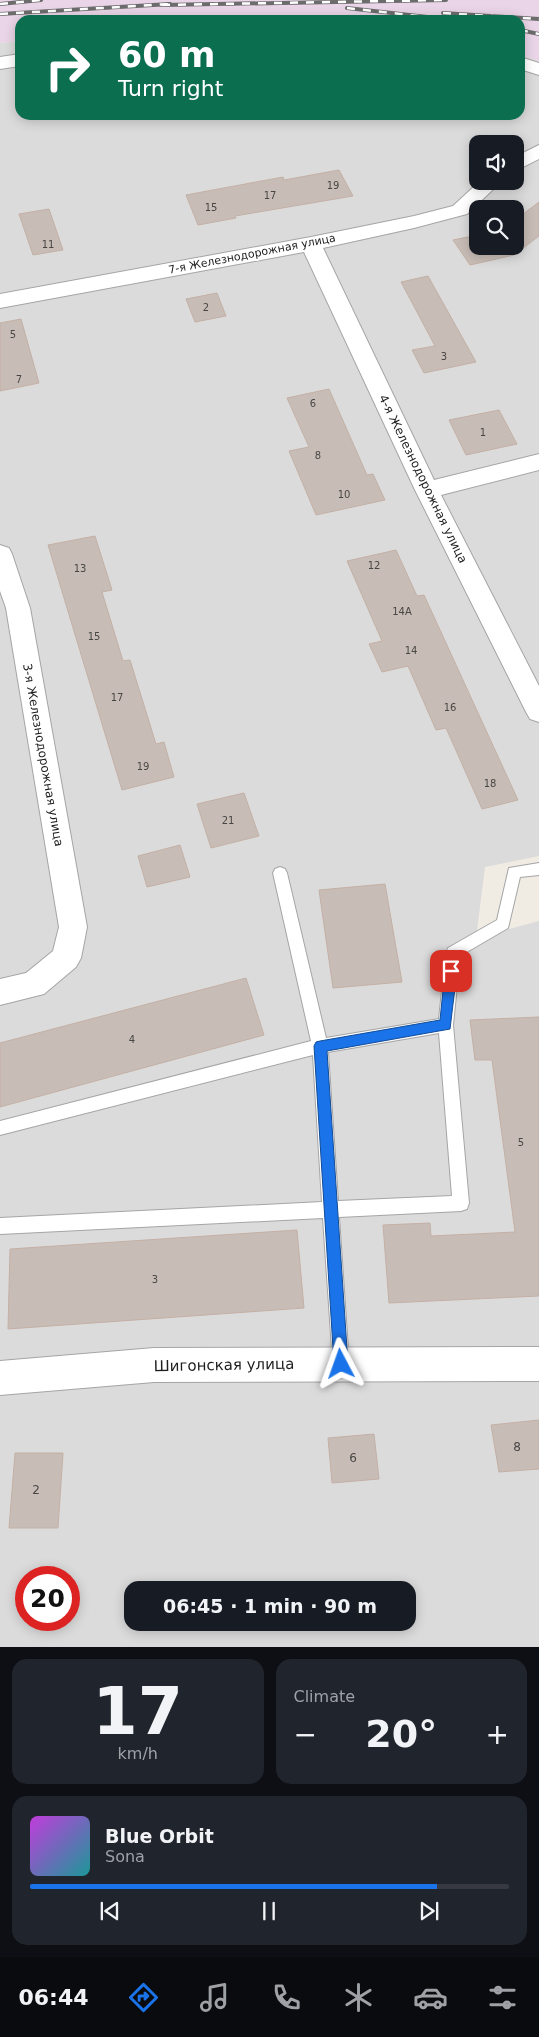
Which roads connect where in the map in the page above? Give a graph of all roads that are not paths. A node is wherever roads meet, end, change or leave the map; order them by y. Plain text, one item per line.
1 (15, 61) edge
2 (0, 63) edge
3 (525, 65) edge
4 (539, 69) edge
5 (539, 151) edge
6 (524, 160) edge
7 (482, 190) edge
8 (311, 244) junction
9 (0, 301) edge
10 (539, 462) edge
11 (427, 490) junction
12 (0, 554) edge
13 (539, 712) edge
14 (539, 869) edge
15 (280, 873) dead end
16 (0, 992) edge
17 (446, 1025) junction
18 (320, 1046) junction
19 (0, 1128) edge
20 (331, 1210) junction
21 (0, 1226) edge
22 (341, 1364) junction
23 (539, 1364) edge
24 (0, 1378) edge

1 - 2 street
3 - 4 street
5 - 6 street
7 - 8 street, 7-я Железнодорожная улица
8 - 9 street, 7-я Железнодорожная улица
8 - 11 street, 4-я Железнодорожная улица
10 - 11 street
11 - 13 street, 4-я Железнодорожная улица
12 - 16 street, 3-я Железнодорожная улица
14 - 17 lane
15 - 18 lane
17 - 18 lane
17 - 20 lane
18 - 19 lane
18 - 20 lane
20 - 21 lane
20 - 22 lane
22 - 23 street, Шигонская улица
22 - 24 street, Шигонская улица

